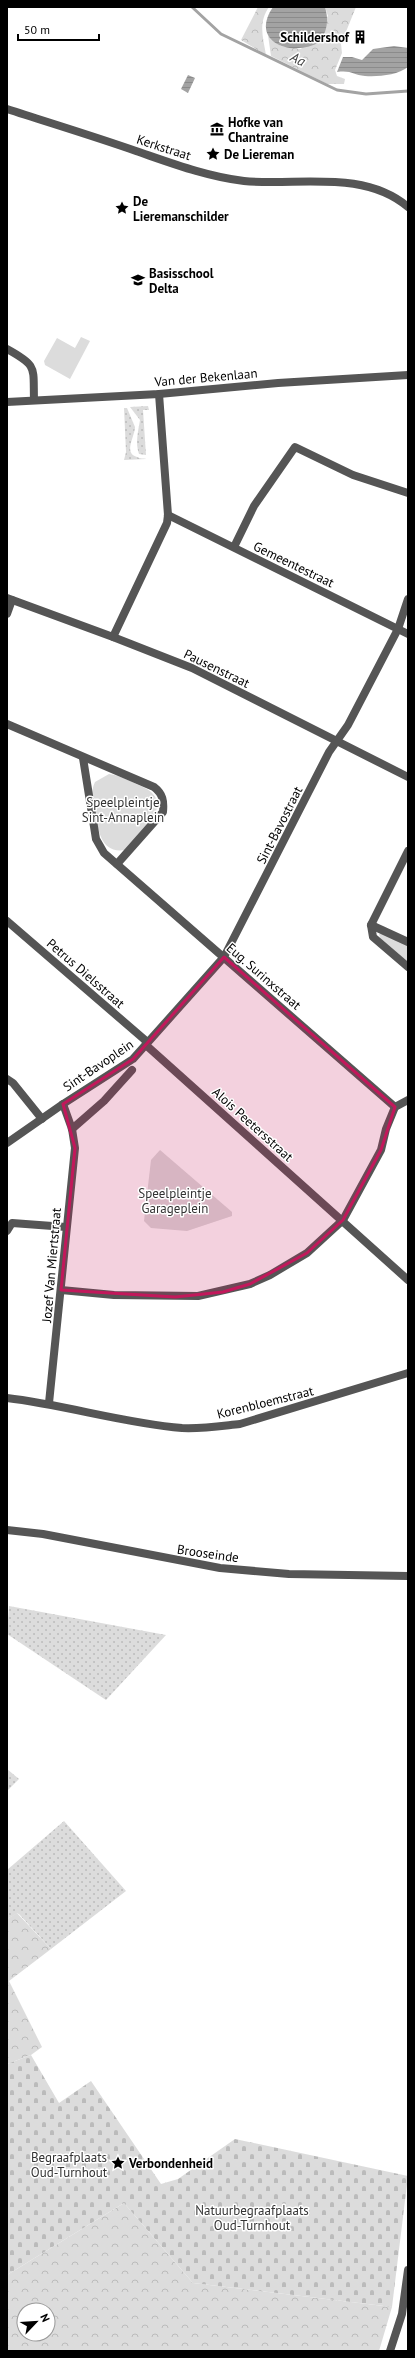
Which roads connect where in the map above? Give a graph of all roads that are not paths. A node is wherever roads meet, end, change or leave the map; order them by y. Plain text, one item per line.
1 (7, 109) edge
2 (408, 207) edge
3 (7, 349) edge
4 (408, 375) edge
5 (159, 394) junction
6 (34, 400) junction
7 (7, 402) edge
8 (408, 493) edge
9 (168, 515) junction
10 (234, 548) junction
11 (10, 599) edge
12 (408, 599) edge
13 (7, 614) edge
14 (398, 629) junction
15 (408, 634) edge
16 (112, 636) junction
17 (7, 724) edge
18 (338, 741) junction
19 (83, 758) junction
20 (408, 777) edge
21 (408, 851) edge
22 (117, 864) junction
23 (7, 921) edge
24 (371, 925) junction
25 (408, 942) edge
26 (224, 957) junction
27 (408, 967) edge
28 (147, 1046) junction
29 (132, 1070) dead end
30 (7, 1079) edge
31 (408, 1100) edge
32 (63, 1104) junction
33 (395, 1107) junction
34 (42, 1119) junction
35 (72, 1129) junction
36 (7, 1143) edge
37 (343, 1220) junction
38 (66, 1227) junction
39 (7, 1231) edge
40 (408, 1280) edge
41 (61, 1290) junction
42 (408, 1373) edge
43 (7, 1398) edge
44 (49, 1403) junction
45 (7, 1530) edge
46 (408, 1576) edge
47 (408, 2270) edge
48 (390, 2351) edge

1 - 2 street, Kerkstraat
3 - 6 street
4 - 5 street, Van der Bekenlaan
5 - 6 street, Van der Bekenlaan
5 - 9 street
6 - 7 street, Van der Bekenlaan
8 - 10 street
9 - 10 street, Gemeentestraat
9 - 16 street
10 - 14 street, Gemeentestraat
11 - 13 street
11 - 16 street, Pausenstraat
12 - 14 street, Sint-Bavostraat
14 - 15 street, Gemeentestraat
14 - 18 street, Sint-Bavostraat
16 - 18 street, Pausenstraat
17 - 19 street
18 - 20 street, Pausenstraat
18 - 26 street, Sint-Bavostraat
19 - 22 street, Eug. Surinxstraat
19 - 22 street
21 - 24 street
22 - 26 street, Eug. Surinxstraat
23 - 28 street, Petrus Dielsstraat
24 - 25 street
24 - 27 street
26 - 28 street, Sint-Bavostraat
26 - 33 street, Eug. Surinxstraat
28 - 32 street, Sint-Bavoplein
28 - 37 street, Alois Peetersstraat
29 - 35 street, Sint-Bavoplein
30 - 34 street
31 - 33 street
32 - 34 street, Sint-Bavoplein
32 - 35 street, Sint-Bavoplein
33 - 37 street
34 - 36 street, Sint-Bavoplein
35 - 38 street, Jozef Van Miertstraat
37 - 40 street, Alois Peetersstraat
37 - 41 street
38 - 39 street
38 - 41 street, Jozef Van Miertstraat
41 - 44 street, Jozef Van Miertstraat
42 - 44 street, Korenbloemstraat
43 - 44 street, Korenbloemstraat
45 - 46 street, Brooseinde
47 - 48 street

